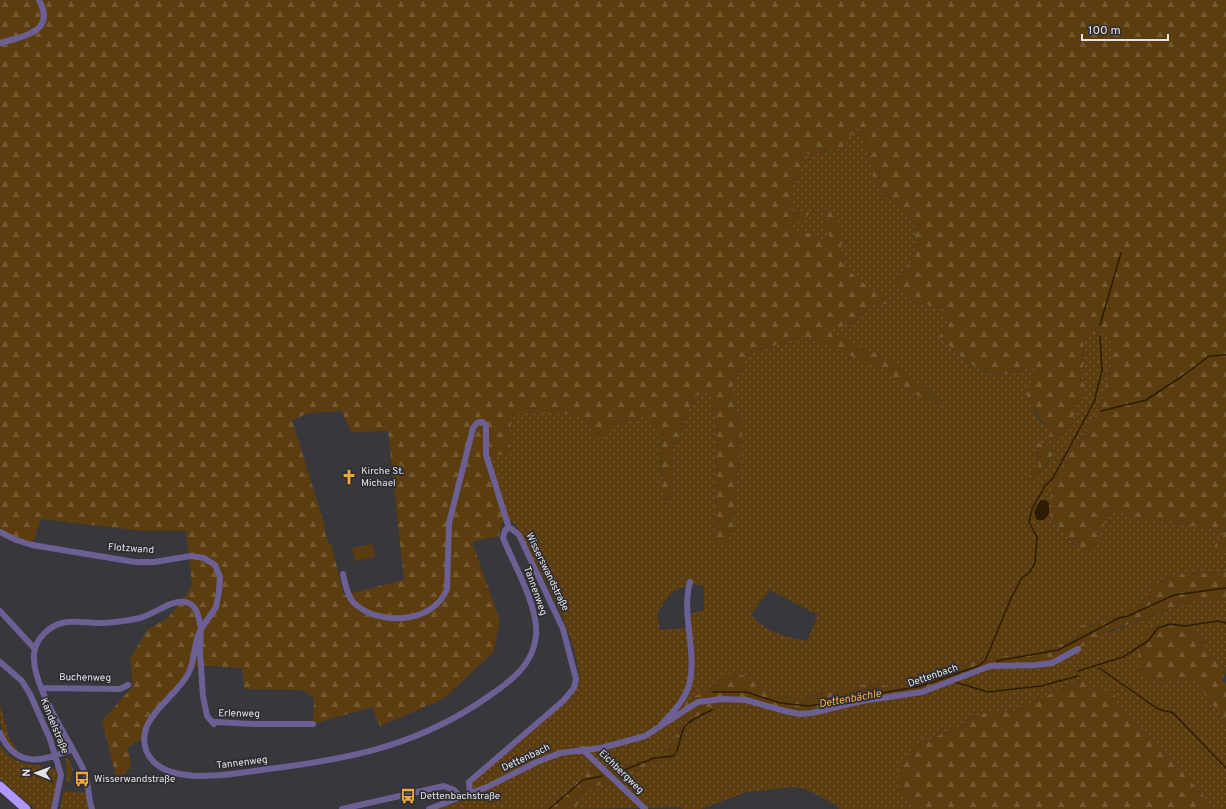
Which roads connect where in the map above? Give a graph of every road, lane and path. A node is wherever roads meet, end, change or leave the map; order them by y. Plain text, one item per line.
1 (39, 0) edge
2 (0, 43) edge
3 (509, 528) junction
4 (0, 532) edge
5 (343, 574) dead end
6 (690, 582) dead end
7 (0, 611) edge
8 (201, 629) junction
9 (35, 649) junction
10 (1078, 649) dead end
11 (0, 662) edge
12 (128, 684) dead end
13 (41, 688) junction
14 (314, 724) dead end
15 (658, 730) junction
16 (0, 733) edge
17 (72, 749) junction
18 (582, 749) junction
19 (56, 756) junction
20 (0, 786) edge
21 (470, 794) junction
22 (461, 797) junction
23 (26, 809) edge
24 (54, 809) edge
25 (92, 809) edge
26 (342, 809) edge
27 (429, 809) edge
28 (645, 809) edge

1 - 2 street
3 - 5 street, Wisserswandstraße
3 - 8 street, Tannenweg
3 - 21 street, Wisserswandstraße
4 - 8 street, Flotzwand
6 - 15 street, Dettenbach
7 - 9 street
8 - 9 street
8 - 14 street, Erlenweg
9 - 13 street
10 - 15 street, Dettenbach
11 - 19 street, Kandelstraße
12 - 13 street, Buchenweg
13 - 17 street
15 - 18 street, Dettenbach
16 - 19 street
17 - 19 street
17 - 25 street
18 - 21 street, Dettenbach
18 - 28 street, Eichbergweg
19 - 24 street, Kandelstraße
20 - 23 highway
21 - 22 street, Dettenbach
22 - 26 street
22 - 27 street, Dettenbach

